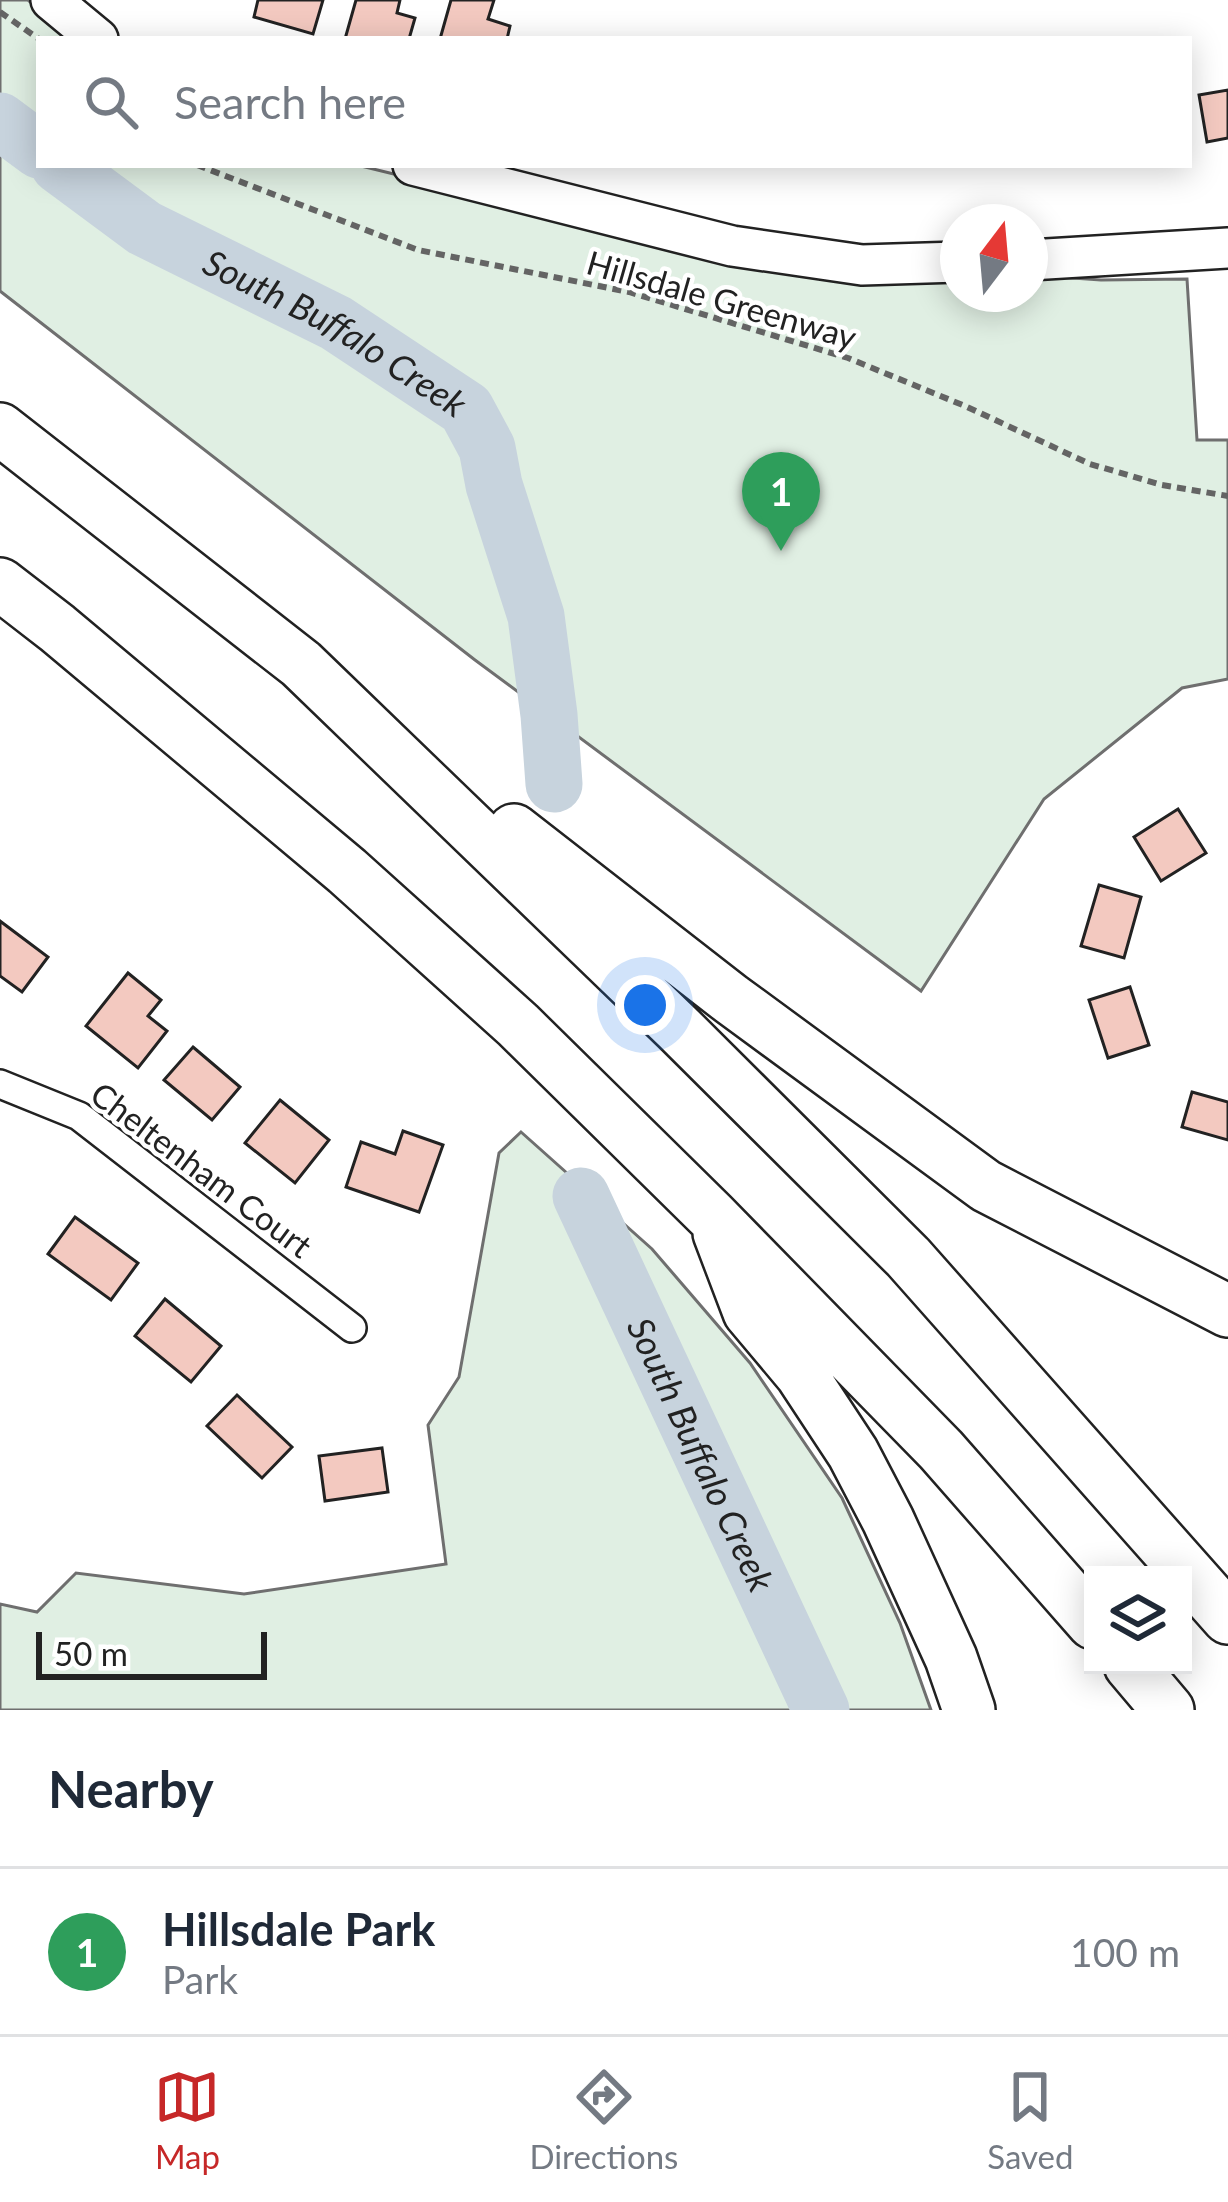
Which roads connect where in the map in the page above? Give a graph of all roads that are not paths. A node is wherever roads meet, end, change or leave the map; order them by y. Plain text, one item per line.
1 (51, 0) edge
2 (94, 36) edge
3 (424, 168) edge
4 (1228, 248) edge
5 (1048, 259) edge
6 (940, 263) edge
7 (0, 429) edge
8 (0, 584) edge
9 (301, 664) junction
10 (0, 1084) edge
11 (712, 1216) junction
12 (1228, 1311) edge
13 (352, 1328) dead end
14 (1084, 1613) edge
15 (1228, 1618) edge
16 (1138, 1674) edge
17 (969, 1710) edge
18 (1168, 1710) edge

1 - 2 street
3 - 6 street
4 - 5 street
7 - 9 highway
8 - 11 highway
9 - 12 highway
9 - 15 highway
10 - 13 street, Cheltenham Court
11 - 14 highway
11 - 17 highway
16 - 18 highway

